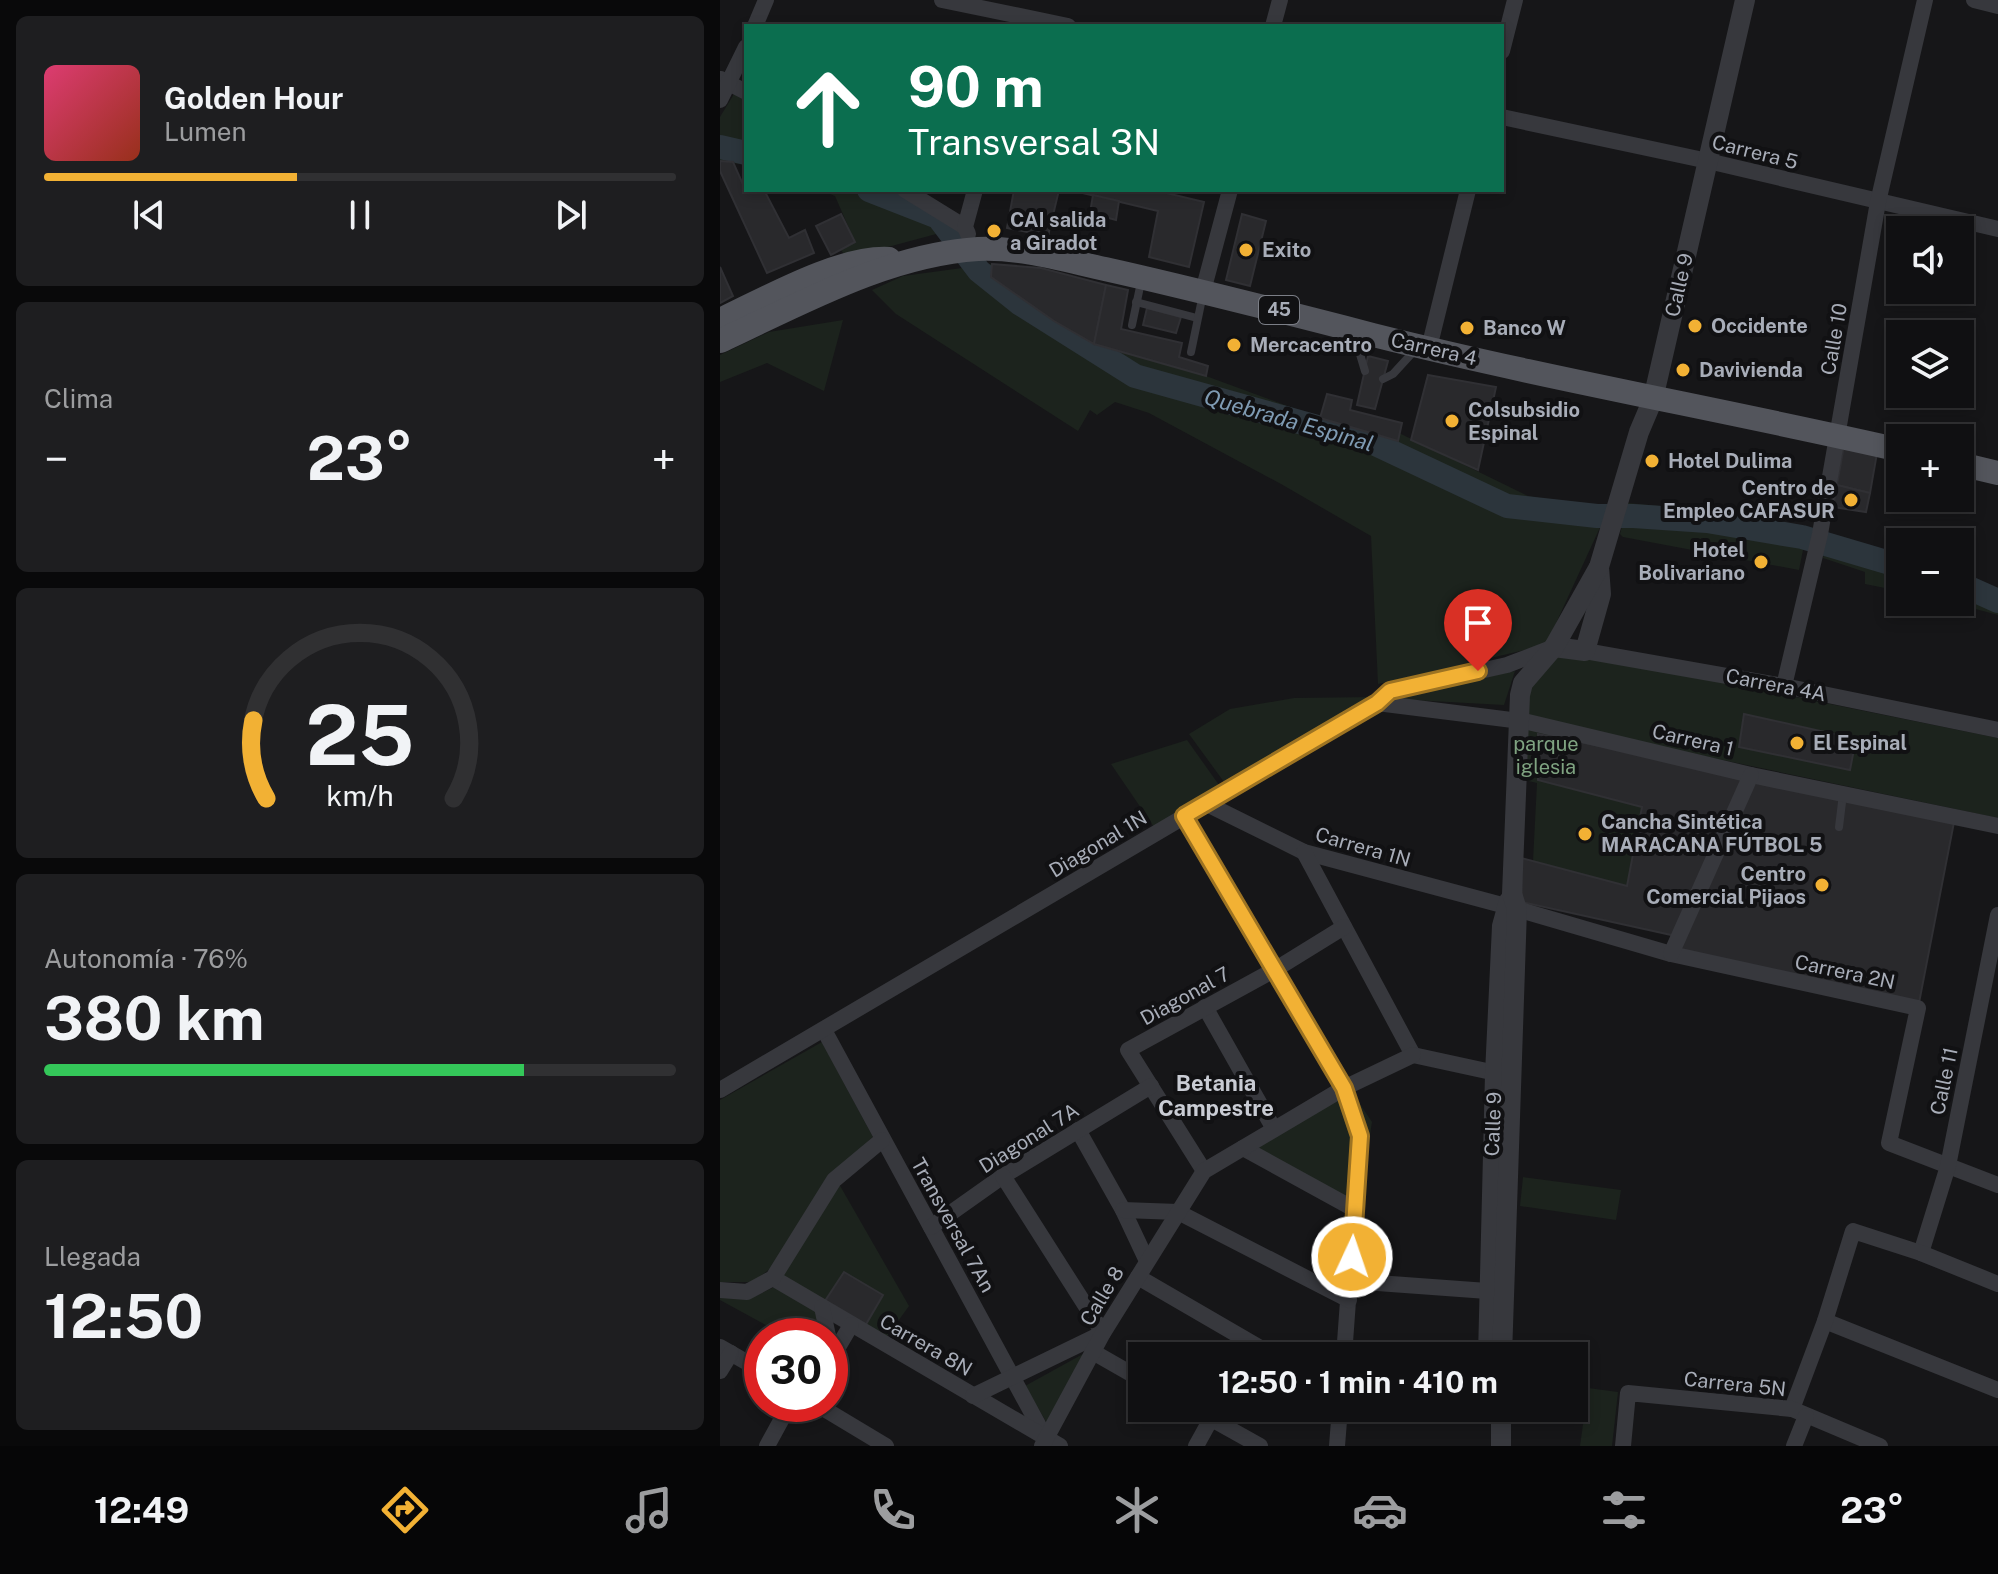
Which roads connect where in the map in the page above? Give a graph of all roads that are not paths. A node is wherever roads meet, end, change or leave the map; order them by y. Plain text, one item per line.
1 (766, 0) edge
2 (942, 0) edge
3 (1280, 0) edge
4 (1515, 0) edge
5 (1745, 0) edge
6 (1925, 0) edge
7 (1974, 0) edge
8 (1998, 6) edge
9 (1023, 14) edge
10 (756, 24) edge
11 (1060, 24) edge
12 (1274, 24) edge
13 (1504, 43) edge
14 (744, 50) edge
15 (725, 81) edge
16 (744, 91) edge
17 (720, 100) edge
18 (1504, 117) edge
19 (1708, 161) junction
20 (908, 192) edge
21 (975, 192) edge
22 (1229, 192) edge
23 (1467, 192) edge
24 (1878, 202) junction
25 (1998, 229) edge
26 (970, 242) junction
27 (908, 260) junction
28 (1142, 277) junction
29 (1203, 291) junction
30 (1136, 302) junction
31 (1197, 318) junction
32 (720, 320) edge
33 (1132, 325) dead end
34 (1353, 329) junction
35 (720, 341) edge
36 (1424, 347) junction
37 (1191, 352) dead end
38 (1365, 371) dead end
39 (1383, 379) dead end
40 (1653, 399) junction
41 (1838, 437) junction
42 (1886, 447) edge
43 (1974, 467) edge
44 (1998, 473) edge
45 (1599, 567) junction
46 (1554, 647) junction
47 (1585, 651) junction
48 (1784, 686) junction
49 (1377, 703) junction
50 (1519, 721) junction
51 (1998, 730) edge
52 (1751, 775) junction
53 (1843, 793) junction
54 (1205, 803) junction
55 (1184, 816) junction
56 (1998, 826) edge
57 (1839, 827) dead end
58 (1304, 852) junction
59 (1512, 904) junction
60 (1998, 915) edge
61 (1344, 927) junction
62 (1671, 954) junction
63 (1276, 969) junction
64 (1205, 1007) junction
65 (824, 1030) junction
66 (1413, 1055) junction
67 (1502, 1075) junction
68 (1151, 1086) junction
69 (1344, 1088) junction
70 (720, 1090) edge
71 (1274, 1129) junction
72 (1078, 1130) junction
73 (882, 1140) junction
74 (1243, 1148) junction
75 (1948, 1166) junction
76 (1204, 1171) junction
77 (1003, 1176) junction
78 (1998, 1185) edge
79 (1354, 1209) junction
80 (1123, 1210) junction
81 (1178, 1212) junction
82 (931, 1227) junction
83 (1921, 1253) junction
84 (1147, 1261) junction
85 (1138, 1277) junction
86 (773, 1278) junction
87 (1350, 1281) junction
88 (1998, 1284) edge
89 (720, 1290) edge
90 (1495, 1291) junction
91 (1349, 1300) junction
92 (822, 1307) junction
93 (824, 1318) edge
94 (1825, 1321) junction
95 (851, 1325) junction
96 (848, 1330) edge
97 (1103, 1333) junction
98 (1238, 1342) edge
99 (1345, 1342) edge
100 (1490, 1342) edge
101 (1500, 1342) edge
102 (725, 1350) edge
103 (1093, 1352) junction
104 (744, 1361) edge
105 (720, 1371) edge
106 (1128, 1372) edge
107 (1015, 1378) junction
108 (1998, 1390) edge
109 (973, 1396) junction
110 (1799, 1413) junction
111 (780, 1422) edge
112 (837, 1422) edge
113 (1210, 1422) edge
114 (1226, 1422) edge
115 (1339, 1422) edge
116 (1487, 1422) edge
117 (1501, 1422) edge
118 (857, 1439) edge
119 (1049, 1444) edge
120 (767, 1446) edge
121 (886, 1446) edge
122 (1196, 1446) edge
123 (1260, 1446) edge
124 (1337, 1446) edge
125 (1487, 1446) edge
126 (1501, 1446) edge
127 (1623, 1446) edge
128 (1794, 1446) edge
129 (1880, 1446) edge

1 - 10 street
2 - 9 street
3 - 12 street
4 - 13 street
5 - 19 street, Calle 9
6 - 24 street, Calle 10
7 - 8 street
9 - 11 street
14 - 15 street
15 - 16 street
15 - 17 street
18 - 19 street, Carrera 5
19 - 24 street, Carrera 5
19 - 40 street, Calle 9
20 - 26 street
21 - 26 street
22 - 29 street
23 - 36 street
24 - 25 street, Carrera 5
24 - 41 street, Calle 10
26 - 27 main road, 45
26 - 28 main road, Carrera 4 / 45
27 - 32 main road, 45
27 - 35 main road, 45
28 - 29 main road, Carrera 4 / 45
28 - 30 lane
29 - 31 lane
29 - 34 main road, Carrera 4 / 45
30 - 31 lane
30 - 33 lane
31 - 37 lane
34 - 36 main road, Carrera 4 / 45
34 - 38 lane
36 - 39 lane
36 - 40 main road, Carrera 4 / 45
40 - 41 main road, Carrera 4 / 45
40 - 45 street, Calle 9
41 - 42 main road, Carrera 4 / 45
41 - 48 street, Calle 10
43 - 44 main road
45 - 46 street, Calle 9
45 - 47 street, Calle 9
46 - 47 street, Carrera 4A
46 - 49 street, Diagonal 1N
46 - 50 street, Calle 9
47 - 48 street, Carrera 4A
48 - 51 street, Carrera 4A
49 - 50 street, Carrera 1
49 - 54 street, Diagonal 1N
50 - 52 street, Carrera 1
50 - 59 street, Calle 9
52 - 53 street, Carrera 1
52 - 62 street
53 - 56 street, Carrera 1
53 - 57 lane
54 - 55 street, Diagonal 1N
54 - 58 street, Carrera 1N
55 - 63 street
55 - 65 street, Diagonal 1N
58 - 59 street, Carrera 1N
58 - 61 street
59 - 62 street, Carrera 2N
59 - 67 street, Calle 9
60 - 75 street, Calle 11
61 - 63 street, Diagonal 7
61 - 66 street
62 - 75 street, Carrera 2N
63 - 64 street, Diagonal 7
63 - 69 street
64 - 68 street, Diagonal 7
64 - 71 street
65 - 70 street, Diagonal 1N
65 - 73 street, Transversal 7An
66 - 67 street
66 - 69 street
67 - 90 street, Calle 9
68 - 72 street, Diagonal 7A
68 - 76 street
69 - 71 street
69 - 79 street
71 - 74 street
72 - 77 street, Diagonal 7A
72 - 80 street
73 - 82 street, Transversal 7An
73 - 86 street
74 - 76 street
74 - 79 street
75 - 78 street, Carrera 2N
75 - 83 street, Calle 11
76 - 81 street, Calle 8
77 - 82 street, Diagonal 7A
77 - 97 street
79 - 87 street
80 - 81 street
80 - 84 street
81 - 84 street, Calle 8
81 - 91 street
82 - 107 street, Transversal 7An
83 - 88 street
83 - 94 street
84 - 85 street, Calle 8
85 - 97 street, Calle 8
85 - 98 street
86 - 89 street
86 - 92 street, Carrera 8N
87 - 90 street
87 - 91 street
90 - 100 street, Calle 9
90 - 101 street, Calle 9
91 - 99 street
92 - 93 street
92 - 95 street, Carrera 8N
94 - 108 street
94 - 110 street
95 - 96 street
95 - 109 street, Carrera 8N
97 - 103 street, Calle 8
97 - 107 street
102 - 104 street
102 - 105 street
103 - 106 street
103 - 119 street, Calle 8
107 - 109 street
107 - 119 street, Transversal 7An
109 - 119 street, Carrera 8N
110 - 127 street, Carrera 5N
110 - 128 street
110 - 129 street, Carrera 5N
111 - 120 street
112 - 118 street
113 - 122 street
114 - 123 street
115 - 124 street
116 - 125 street
117 - 126 street
118 - 121 street

